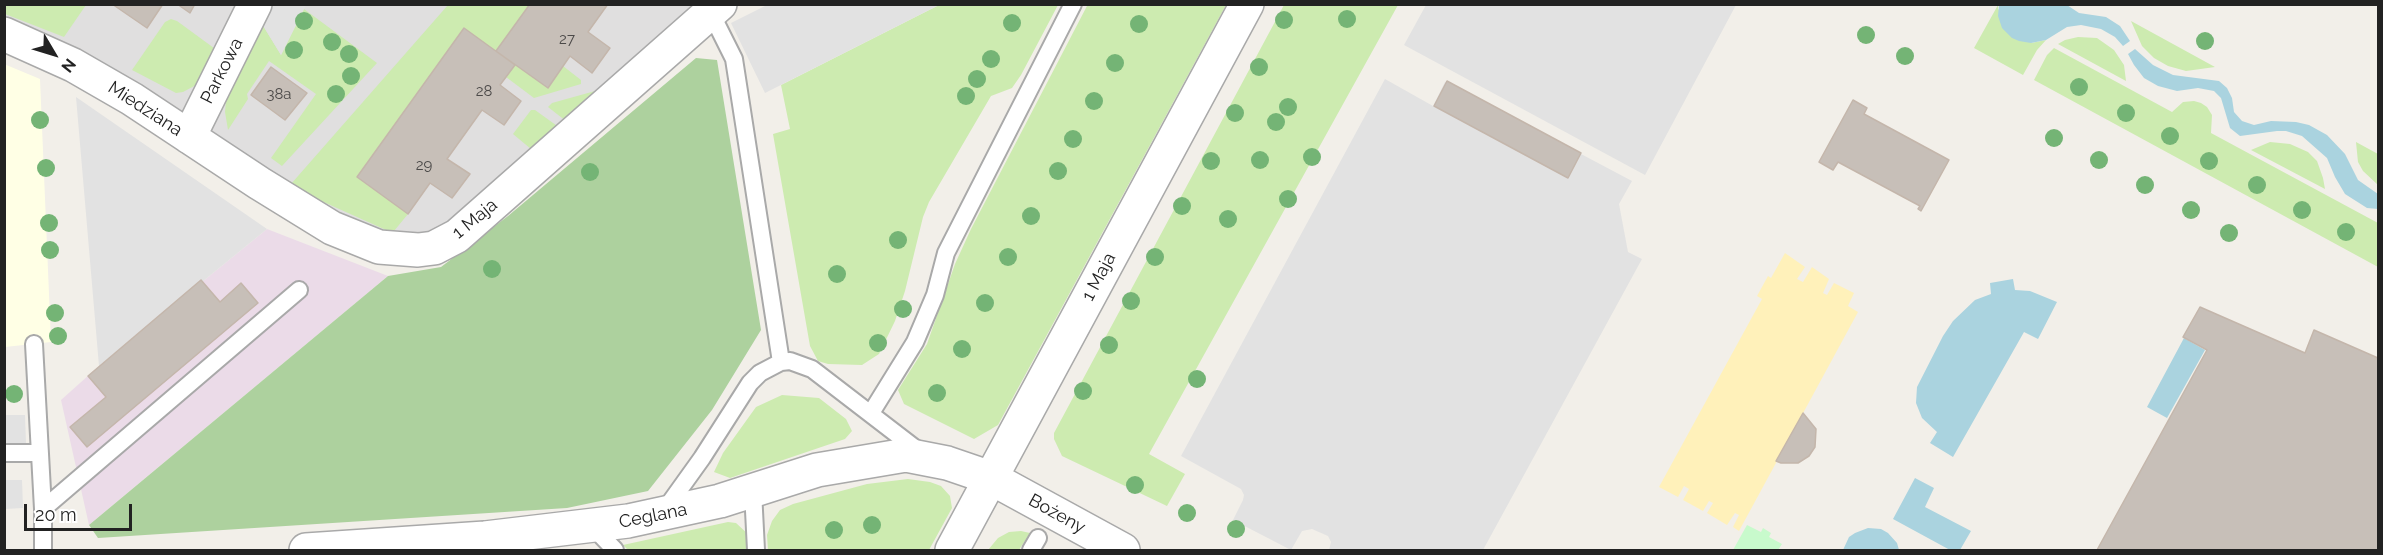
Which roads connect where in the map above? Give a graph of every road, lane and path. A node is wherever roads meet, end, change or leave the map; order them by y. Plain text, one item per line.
1 (255, 4) edge
2 (1072, 4) edge
3 (1247, 4) edge
4 (715, 8) edge
5 (4, 34) edge
6 (189, 137) junction
7 (299, 290) dead end
8 (34, 344) dead end
9 (781, 362) junction
10 (871, 413) junction
11 (4, 453) edge
12 (40, 453) junction
13 (927, 457) junction
14 (990, 478) junction
15 (753, 491) junction
16 (43, 509) junction
17 (661, 514) junction
18 (593, 527) junction
19 (43, 550) edge
20 (306, 550) edge
21 (615, 550) edge
22 (756, 550) edge
23 (952, 550) edge
24 (1123, 550) edge

1 - 6 street, Parkowa
2 - 10 lane
3 - 14 street, 1 Maja
4 - 6 street, 1 Maja
4 - 9 lane
5 - 6 street, Miedziana
7 - 16 lane
8 - 12 lane
9 - 10 lane
9 - 17 lane
10 - 13 lane
11 - 12 lane
12 - 16 lane
13 - 14 street, Ceglana
13 - 15 street, Ceglana
14 - 23 street, 1 Maja
14 - 24 street, Bożeny
15 - 17 street, Ceglana
15 - 22 lane
16 - 19 lane
17 - 18 street, Ceglana
18 - 20 street, Ceglana
18 - 21 lane

